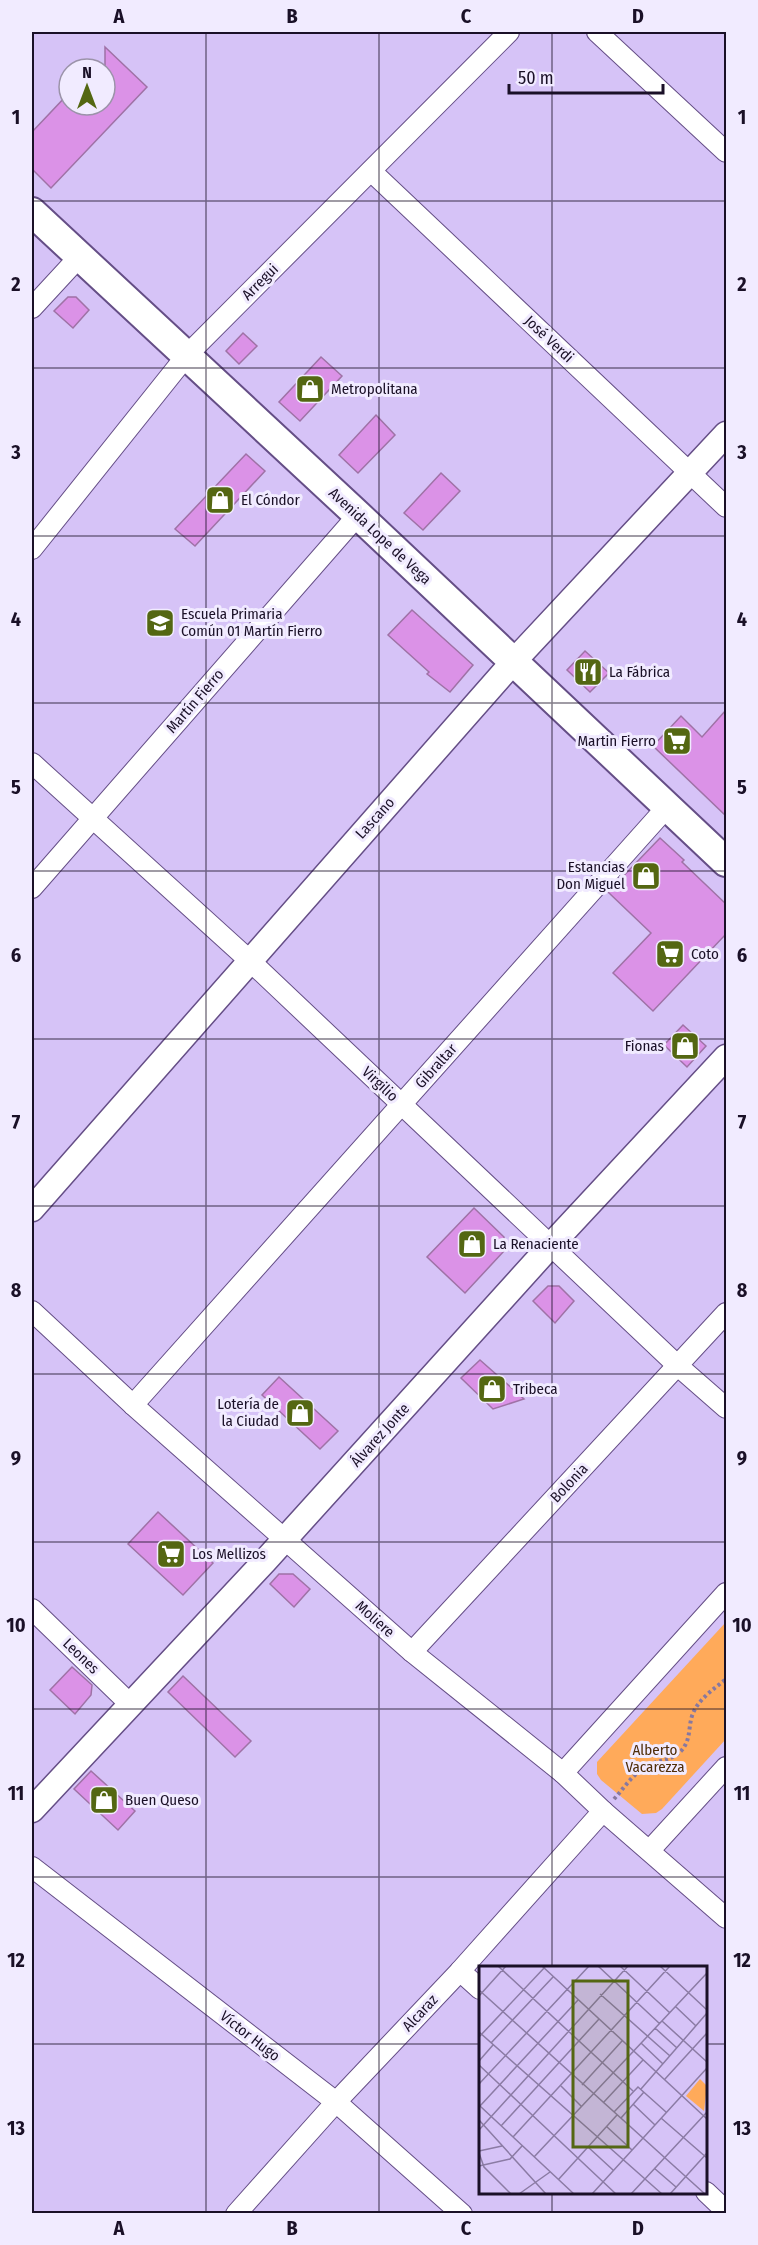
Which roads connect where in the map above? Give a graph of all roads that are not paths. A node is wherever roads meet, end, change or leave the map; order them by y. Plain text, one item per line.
1 (509, 32) edge
2 (597, 32) edge
3 (726, 152) edge
4 (371, 171) junction
5 (32, 212) edge
6 (80, 256) junction
7 (32, 308) edge
8 (187, 355) junction
9 (726, 434) edge
10 (690, 472) junction
11 (726, 507) edge
12 (358, 514) junction
13 (32, 549) edge
14 (514, 661) junction
15 (32, 763) edge
16 (667, 807) junction
17 (92, 818) junction
18 (726, 862) edge
19 (32, 888) edge
20 (249, 960) junction
21 (726, 1057) edge
22 (402, 1104) junction
23 (32, 1209) edge
24 (551, 1245) junction
25 (32, 1311) edge
26 (726, 1313) edge
27 (678, 1366) junction
28 (133, 1405) junction
29 (726, 1408) edge
30 (285, 1539) junction
31 (726, 1593) edge
32 (32, 1609) edge
33 (412, 1652) junction
34 (130, 1704) junction
35 (726, 1767) edge
36 (563, 1773) junction
37 (32, 1810) edge
38 (603, 1811) junction
39 (650, 1850) junction
40 (32, 1867) edge
41 (726, 1918) edge
42 (460, 1971) junction
43 (479, 1988) edge
44 (336, 2102) junction
45 (707, 2194) edge
46 (726, 2211) edge
47 (236, 2214) edge
48 (462, 2214) edge

1 - 4 street, Arregui
2 - 3 street
4 - 8 street, Arregui
4 - 10 street, José Verdi
5 - 6 main road, Avenida Lope de Vega
6 - 7 street
6 - 8 main road, Avenida Lope de Vega
8 - 12 main road, Avenida Lope de Vega
8 - 13 street, Arregui
9 - 10 street, Lascano
10 - 11 street, José Verdi
10 - 14 street, Lascano
12 - 14 main road, Avenida Lope de Vega
12 - 17 street, Martín Fierro
14 - 16 main road, Avenida Lope de Vega
14 - 20 street, Lascano
15 - 17 street, Virgilio
16 - 18 main road, Avenida Lope de Vega
16 - 22 street, Gibraltar
17 - 19 street, Martín Fierro
17 - 20 street, Virgilio
20 - 22 street, Virgilio
20 - 23 street, Lascano
21 - 24 street, Álvarez Jonte
22 - 24 street, Virgilio
22 - 28 street, Gibraltar
24 - 27 street, Virgilio
24 - 30 street, Álvarez Jonte
25 - 28 street, Moliere
26 - 27 street, Bolonia
27 - 29 street, Virgilio
27 - 33 street, Bolonia
28 - 30 street, Moliere
30 - 33 street, Moliere
30 - 34 street, Álvarez Jonte
31 - 36 street
32 - 34 street, Leones
33 - 36 street, Moliere
34 - 37 street, Álvarez Jonte
35 - 39 street
36 - 38 street, Moliere
38 - 39 street, Moliere
38 - 42 street, Alcaraz
39 - 41 street, Moliere
40 - 44 street, Víctor Hugo
42 - 43 street
42 - 44 street, Alcaraz
44 - 47 street, Alcaraz
44 - 48 street, Víctor Hugo
45 - 46 street

